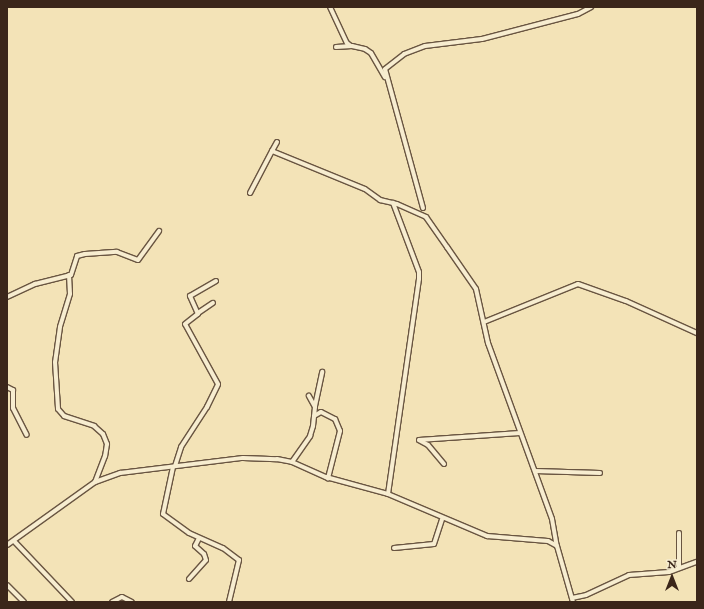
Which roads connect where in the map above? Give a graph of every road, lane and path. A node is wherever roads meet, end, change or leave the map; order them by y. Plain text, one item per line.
1 (330, 7) edge
2 (590, 7) edge
3 (352, 46) junction
4 (336, 47) dead end
5 (386, 75) junction
6 (277, 142) dead end
7 (272, 151) junction
8 (250, 193) dead end
9 (393, 203) junction
10 (423, 208) dead end
11 (159, 231) dead end
12 (69, 275) junction
13 (216, 281) dead end
14 (7, 297) edge
15 (213, 303) dead end
16 (198, 313) junction
17 (484, 322) junction
18 (697, 333) edge
19 (322, 372) dead end
20 (7, 387) edge
21 (309, 396) dead end
22 (315, 407) junction
23 (314, 416) junction
24 (520, 433) junction
25 (27, 435) dead end
26 (292, 462) junction
27 (444, 464) dead end
28 (174, 467) junction
29 (535, 472) junction
30 (600, 473) dead end
31 (328, 478) junction
32 (94, 482) junction
33 (388, 494) junction
34 (442, 519) junction
35 (679, 532) dead end
36 (199, 538) junction
37 (14, 540) junction
38 (7, 545) edge
39 (557, 546) junction
40 (394, 548) dead end
41 (697, 562) edge
42 (679, 568) junction
43 (189, 579) dead end
44 (7, 585) edge
45 (573, 600) edge
46 (24, 602) edge
47 (72, 602) edge
48 (112, 602) edge
49 (132, 602) edge
50 (229, 602) edge

1 - 3 street
2 - 5 street
3 - 4 street
3 - 5 street
5 - 10 street
6 - 7 street
7 - 8 street
7 - 9 street
9 - 17 street
9 - 33 street
11 - 12 street
12 - 14 street
12 - 32 street
13 - 16 street
15 - 16 street
16 - 28 street
17 - 18 street
17 - 24 street
19 - 22 street
20 - 25 street
21 - 22 street
22 - 23 street
23 - 26 street
23 - 31 street
24 - 27 street
24 - 29 street
26 - 28 street
26 - 31 street
28 - 32 street
28 - 36 street
29 - 30 street
29 - 39 street
31 - 33 street
32 - 37 street
33 - 34 street
34 - 39 street
34 - 40 street
35 - 42 street
36 - 43 street
36 - 50 street
37 - 38 street
37 - 47 street
39 - 45 street
41 - 42 street
42 - 45 street
44 - 46 street
48 - 49 street

